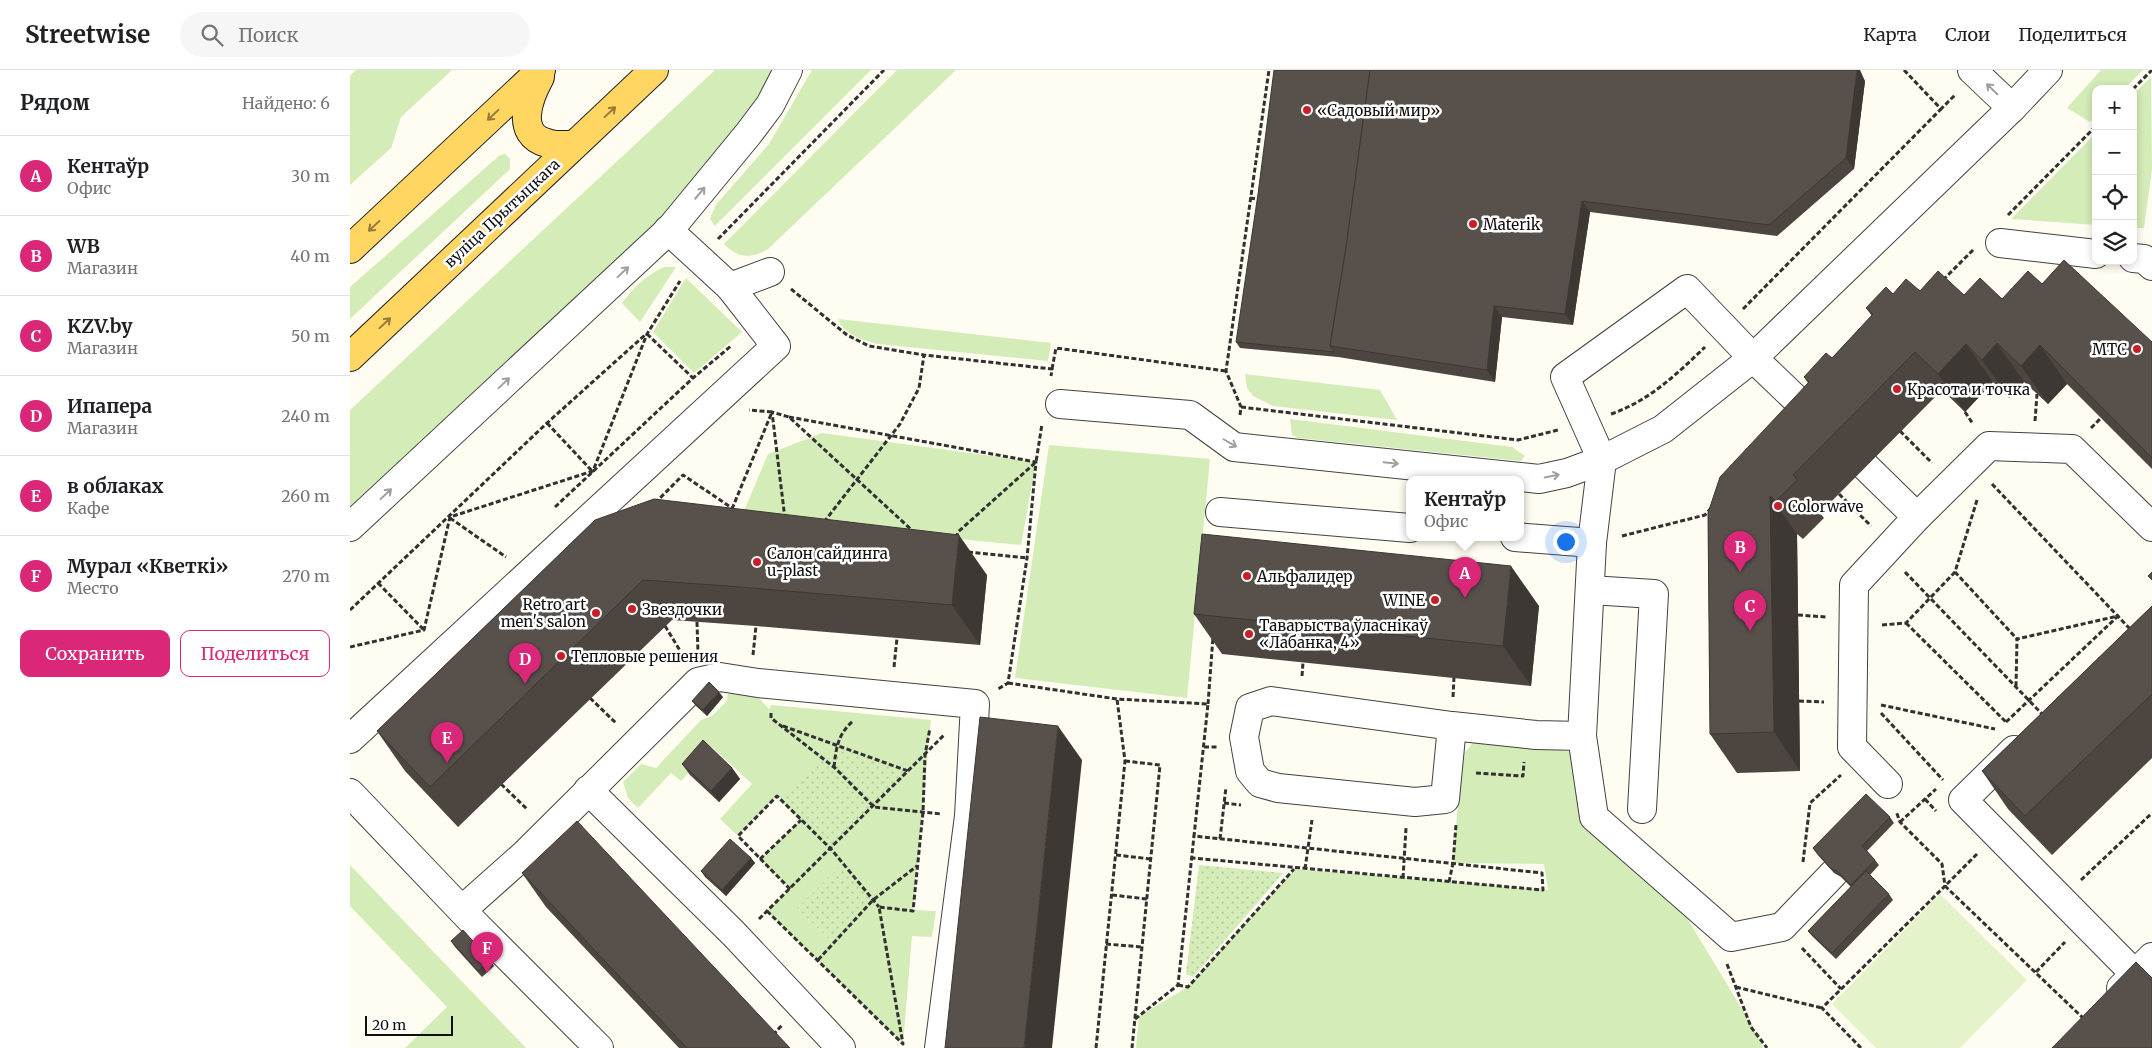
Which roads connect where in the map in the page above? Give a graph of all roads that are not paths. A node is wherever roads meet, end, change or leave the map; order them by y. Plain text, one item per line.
1 (542, 70) edge
2 (654, 70) edge
3 (788, 70) edge
4 (2048, 70) edge
5 (1974, 72) edge
6 (2012, 108) junction
7 (574, 145) junction
8 (668, 230) junction
9 (1992, 237) road end
10 (350, 249) edge
11 (2092, 253) edge
12 (2137, 258) edge
13 (2152, 266) edge
14 (770, 272) road end
15 (730, 287) junction
16 (350, 357) edge
17 (1753, 358) junction
18 (1052, 410) road end
19 (1827, 428) edge
20 (1602, 460) junction
21 (1866, 466) dead end
22 (1510, 476) edge
23 (1524, 477) edge
24 (1220, 512) dead end
25 (1917, 517) junction
26 (350, 527) edge
27 (2152, 527) edge
28 (1406, 528) edge
29 (1524, 538) edge
30 (1592, 543) junction
31 (1590, 590) junction
32 (2038, 709) road end
33 (1452, 726) junction
34 (1582, 736) junction
35 (350, 739) edge
36 (1888, 784) road end
37 (588, 790) junction
38 (350, 793) edge
39 (1642, 809) dead end
40 (1834, 873) edge
41 (462, 910) junction
42 (2143, 966) edge
43 (2088, 1022) edge
44 (599, 1048) edge
45 (842, 1048) edge
46 (939, 1048) edge

1 - 7 main road
1 -> 10 main road
7 -> 2 main road, вуліца Прытыцкага
8 -> 3 lane
4 - 6 lane
6 -> 5 lane
6 - 17 lane
16 -> 7 main road, вуліца Прытыцкага
8 - 15 lane
26 -> 8 lane
9 - 11 lane
12 - 13 lane
14 - 15 lane
15 - 35 lane
17 - 19 lane
17 - 20 lane
17 - 20 lane
18 -> 22 lane
23 -> 20 lane
20 - 30 lane
21 - 25 lane
24 - 28 lane
25 - 27 lane
25 - 36 lane
29 - 30 lane
30 - 31 lane
31 - 34 lane
31 - 39 lane
32 - 42 lane
33 - 33 lane
33 - 34 lane
34 - 40 lane
37 - 41 lane
37 - 45 lane
37 - 46 lane
38 - 41 lane
41 - 44 lane
42 - 43 lane

